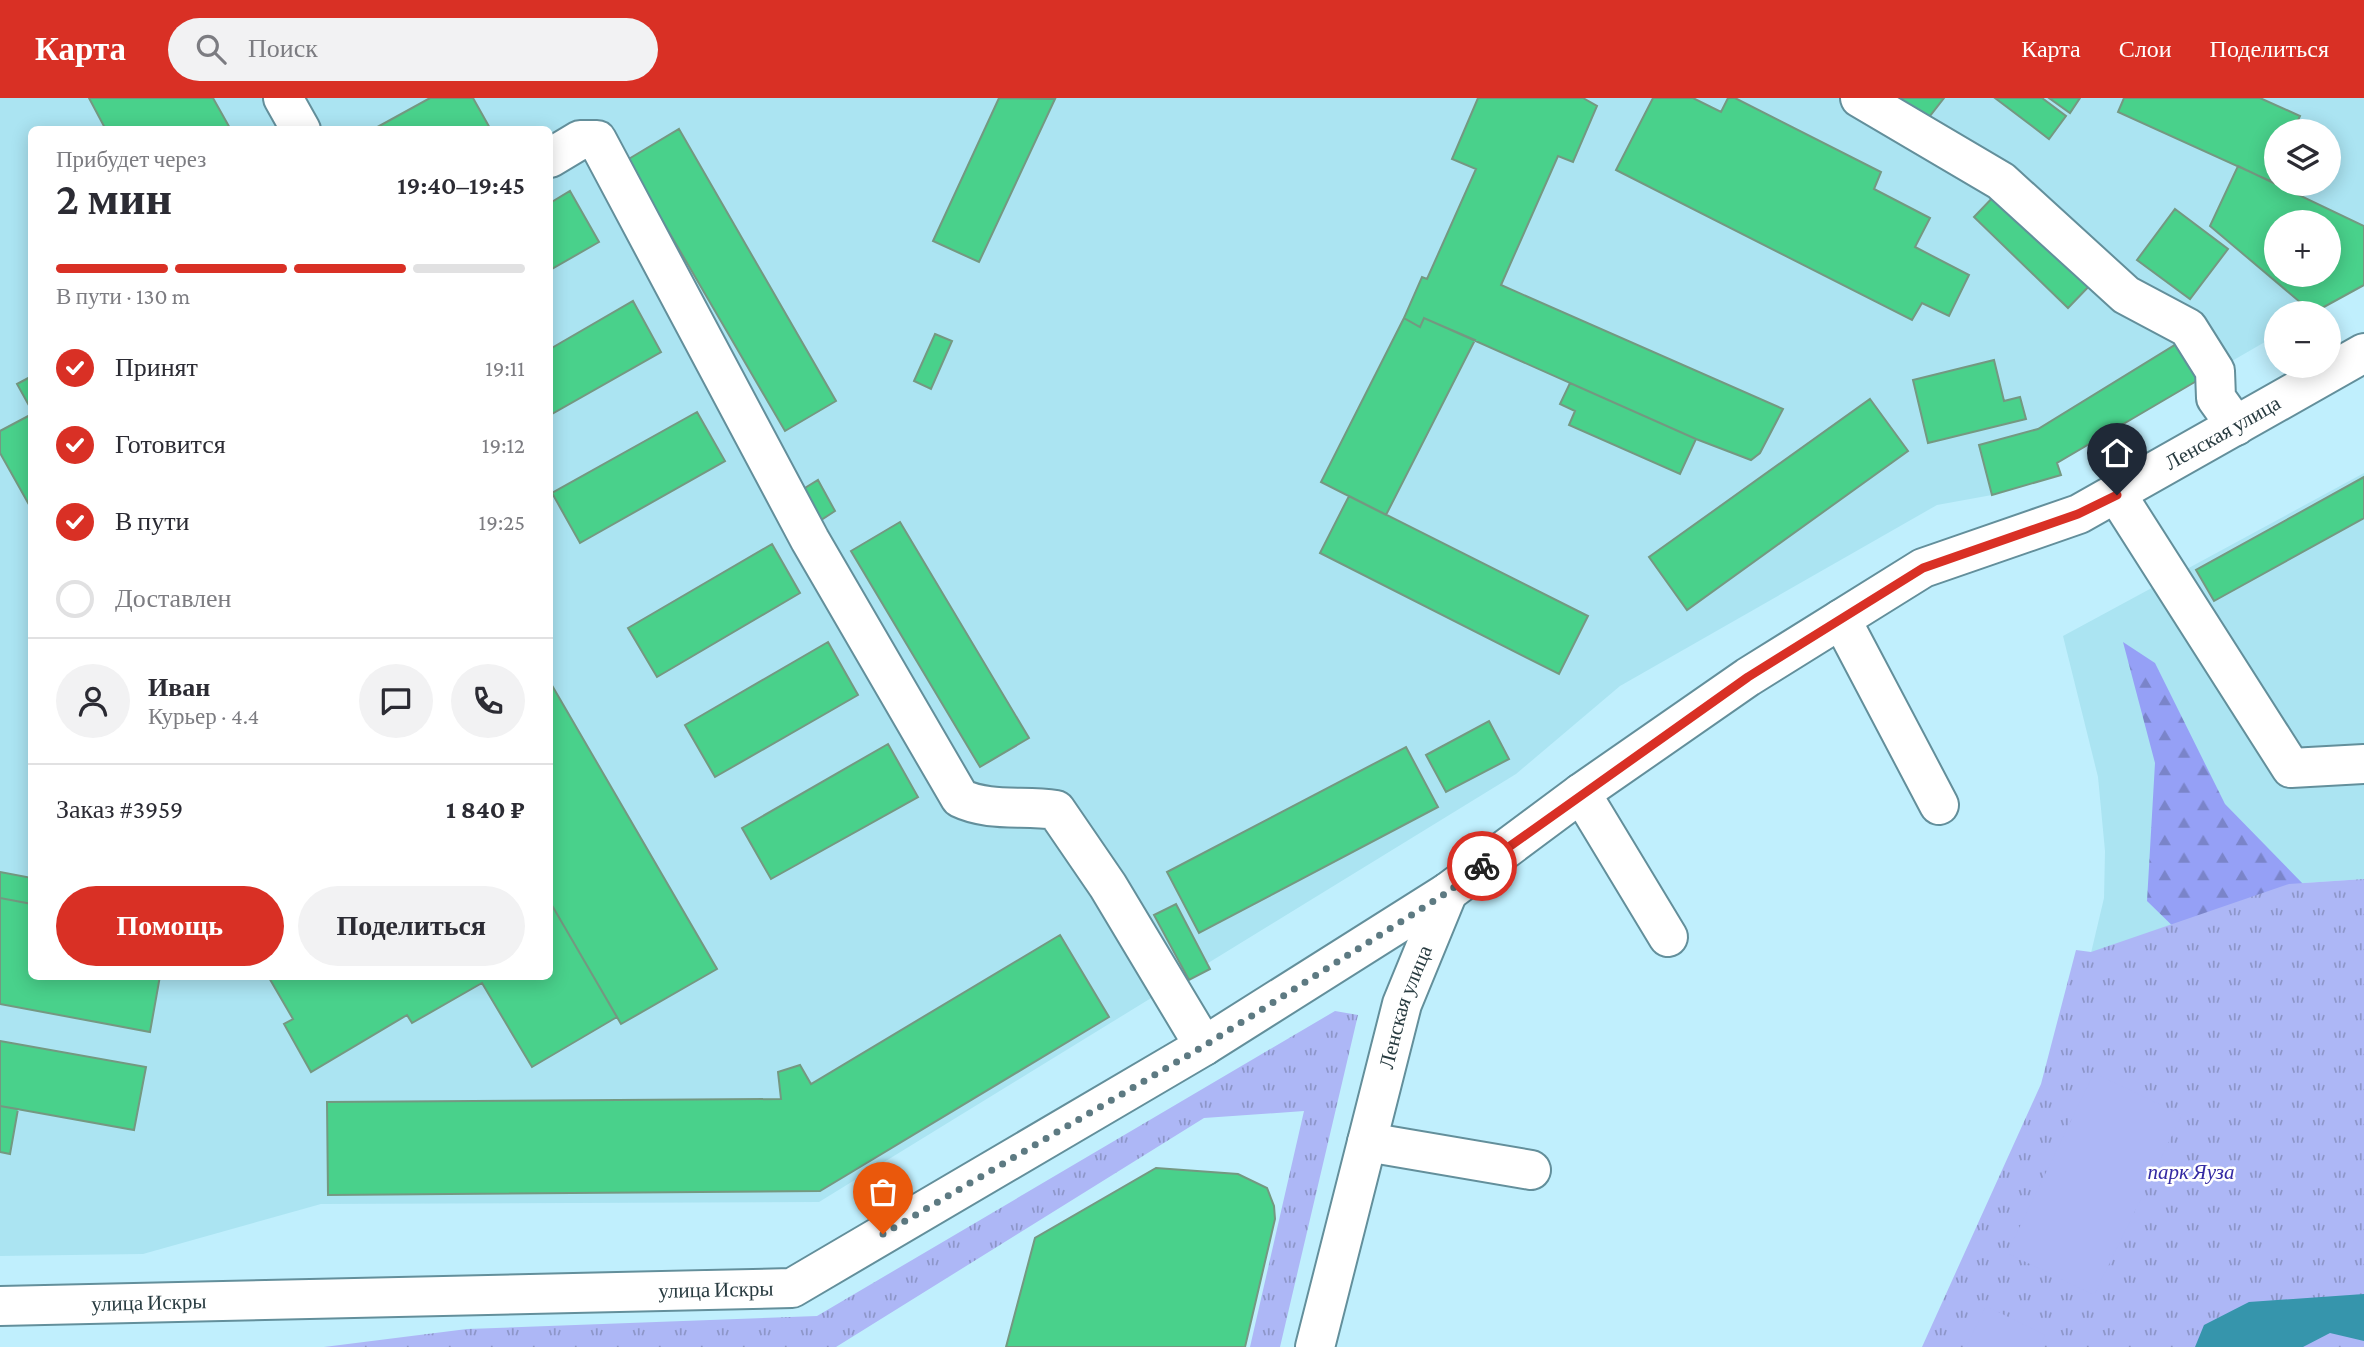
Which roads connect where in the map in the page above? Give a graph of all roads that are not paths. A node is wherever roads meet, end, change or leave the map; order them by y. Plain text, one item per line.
1 (283, 98) edge
2 (1860, 98) edge
3 (299, 126) edge
4 (553, 156) edge
5 (2364, 353) edge
6 (2236, 426) junction
7 (2117, 495) junction
8 (1841, 619) junction
9 (2364, 764) edge
10 (1581, 793) junction
11 (1939, 805) dead end
12 (1448, 892) junction
13 (1668, 937) dead end
14 (1204, 1046) junction
15 (1367, 1142) junction
16 (1531, 1170) dead end
17 (0, 1306) edge
18 (1315, 1347) edge

1 - 3 street
2 - 6 street
4 - 14 street
5 - 6 street, Ленская улица
6 - 7 street, Ленская улица
7 - 8 street, Ленская улица
7 - 9 street
8 - 10 street, Ленская улица
8 - 11 street
10 - 12 street, Ленская улица
10 - 13 street
12 - 14 street, улица Искры
12 - 15 street, Ленская улица
14 - 17 street, улица Искры
15 - 16 street
15 - 18 street, Ленская улица

